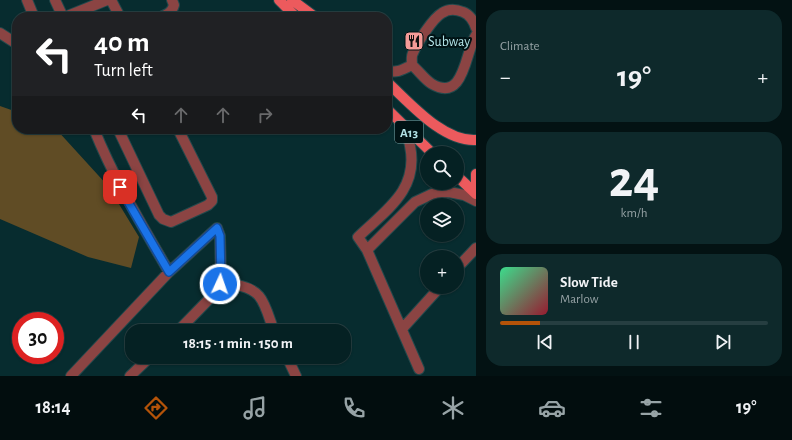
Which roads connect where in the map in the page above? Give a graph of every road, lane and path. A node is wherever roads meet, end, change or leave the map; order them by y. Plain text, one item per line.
1 (27, 0) edge
2 (55, 0) edge
3 (107, 0) edge
4 (111, 0) edge
5 (172, 0) edge
6 (279, 0) edge
7 (292, 0) edge
8 (32, 12) edge
9 (61, 12) edge
10 (77, 12) edge
11 (117, 12) edge
12 (171, 12) edge
13 (291, 12) edge
14 (308, 12) edge
15 (476, 28) edge
16 (0, 33) edge
17 (476, 35) edge
18 (12, 41) edge
19 (412, 65) junction
20 (392, 72) edge
21 (392, 87) edge
22 (392, 114) edge
23 (403, 126) junction
24 (96, 134) edge
25 (120, 134) edge
26 (180, 134) edge
27 (476, 140) edge
28 (424, 146) edge
29 (476, 174) edge
30 (464, 183) edge
31 (476, 188) edge
32 (476, 194) edge
33 (476, 201) edge
34 (476, 248) edge
35 (367, 250) junction
36 (464, 261) edge
37 (169, 272) junction
38 (220, 284) junction
39 (434, 294) edge
40 (185, 324) edge
41 (271, 324) edge
42 (402, 329) junction
43 (143, 364) edge
44 (290, 364) edge
45 (419, 368) dead end
46 (71, 376) edge
47 (130, 376) edge
48 (296, 376) edge

1 - 8 street
2 - 9 street
3 - 10 street
4 - 11 street
5 - 12 street
6 - 13 main road
7 - 14 main road
15 - 19 street
16 - 18 street
17 - 19 street
19 - 20 street
21 - 27 main road
22 - 23 main road, A13
23 - 28 main road, A13
23 - 35 street
24 - 37 street
25 - 26 street
29 - 31 main road
30 - 32 main road
33 - 35 street
34 - 36 street
35 - 42 street
37 - 38 street
37 - 46 street
38 - 40 street
38 - 41 street
39 - 42 street
42 - 45 street
43 - 47 street
44 - 48 street

